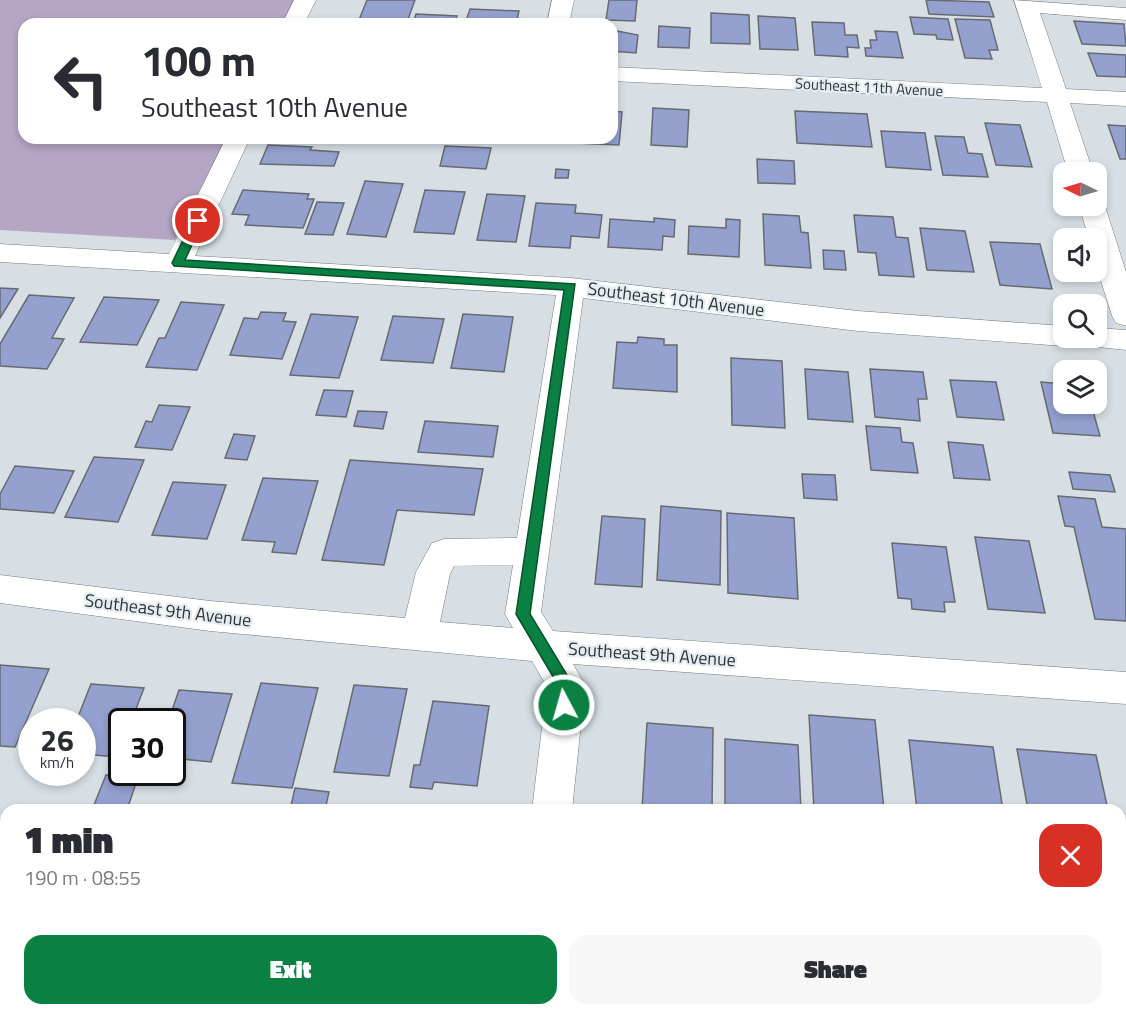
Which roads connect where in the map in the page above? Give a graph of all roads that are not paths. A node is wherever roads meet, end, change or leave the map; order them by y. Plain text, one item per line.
1 (305, 0) edge
2 (563, 0) edge
3 (1026, 3) edge
4 (1126, 14) edge
5 (296, 18) edge
6 (559, 18) edge
7 (618, 74) edge
8 (1058, 96) junction
9 (1126, 99) edge
10 (235, 144) edge
11 (1078, 162) edge
12 (1095, 216) edge
13 (0, 253) edge
14 (178, 263) junction
15 (571, 287) junction
16 (1126, 316) edge
17 (1053, 335) edge
18 (1107, 339) edge
19 (1126, 340) edge
20 (532, 551) junction
21 (0, 589) edge
22 (419, 634) junction
23 (540, 646) junction
24 (1126, 688) edge
25 (553, 804) edge

1 - 5 street
2 - 6 street
3 - 4 street
3 - 8 street
7 - 8 street, Southeast 11th Avenue
8 - 9 street, Southeast 11th Avenue
8 - 11 street
10 - 14 street
12 - 16 street
13 - 14 street, Southeast 10th Avenue
14 - 15 street, Southeast 10th Avenue
15 - 17 street, Southeast 10th Avenue
15 - 20 street
18 - 19 street
20 - 22 street
20 - 23 street
21 - 22 street, Southeast 9th Avenue
22 - 23 street, Southeast 9th Avenue
23 - 24 street, Southeast 9th Avenue
23 - 25 street

